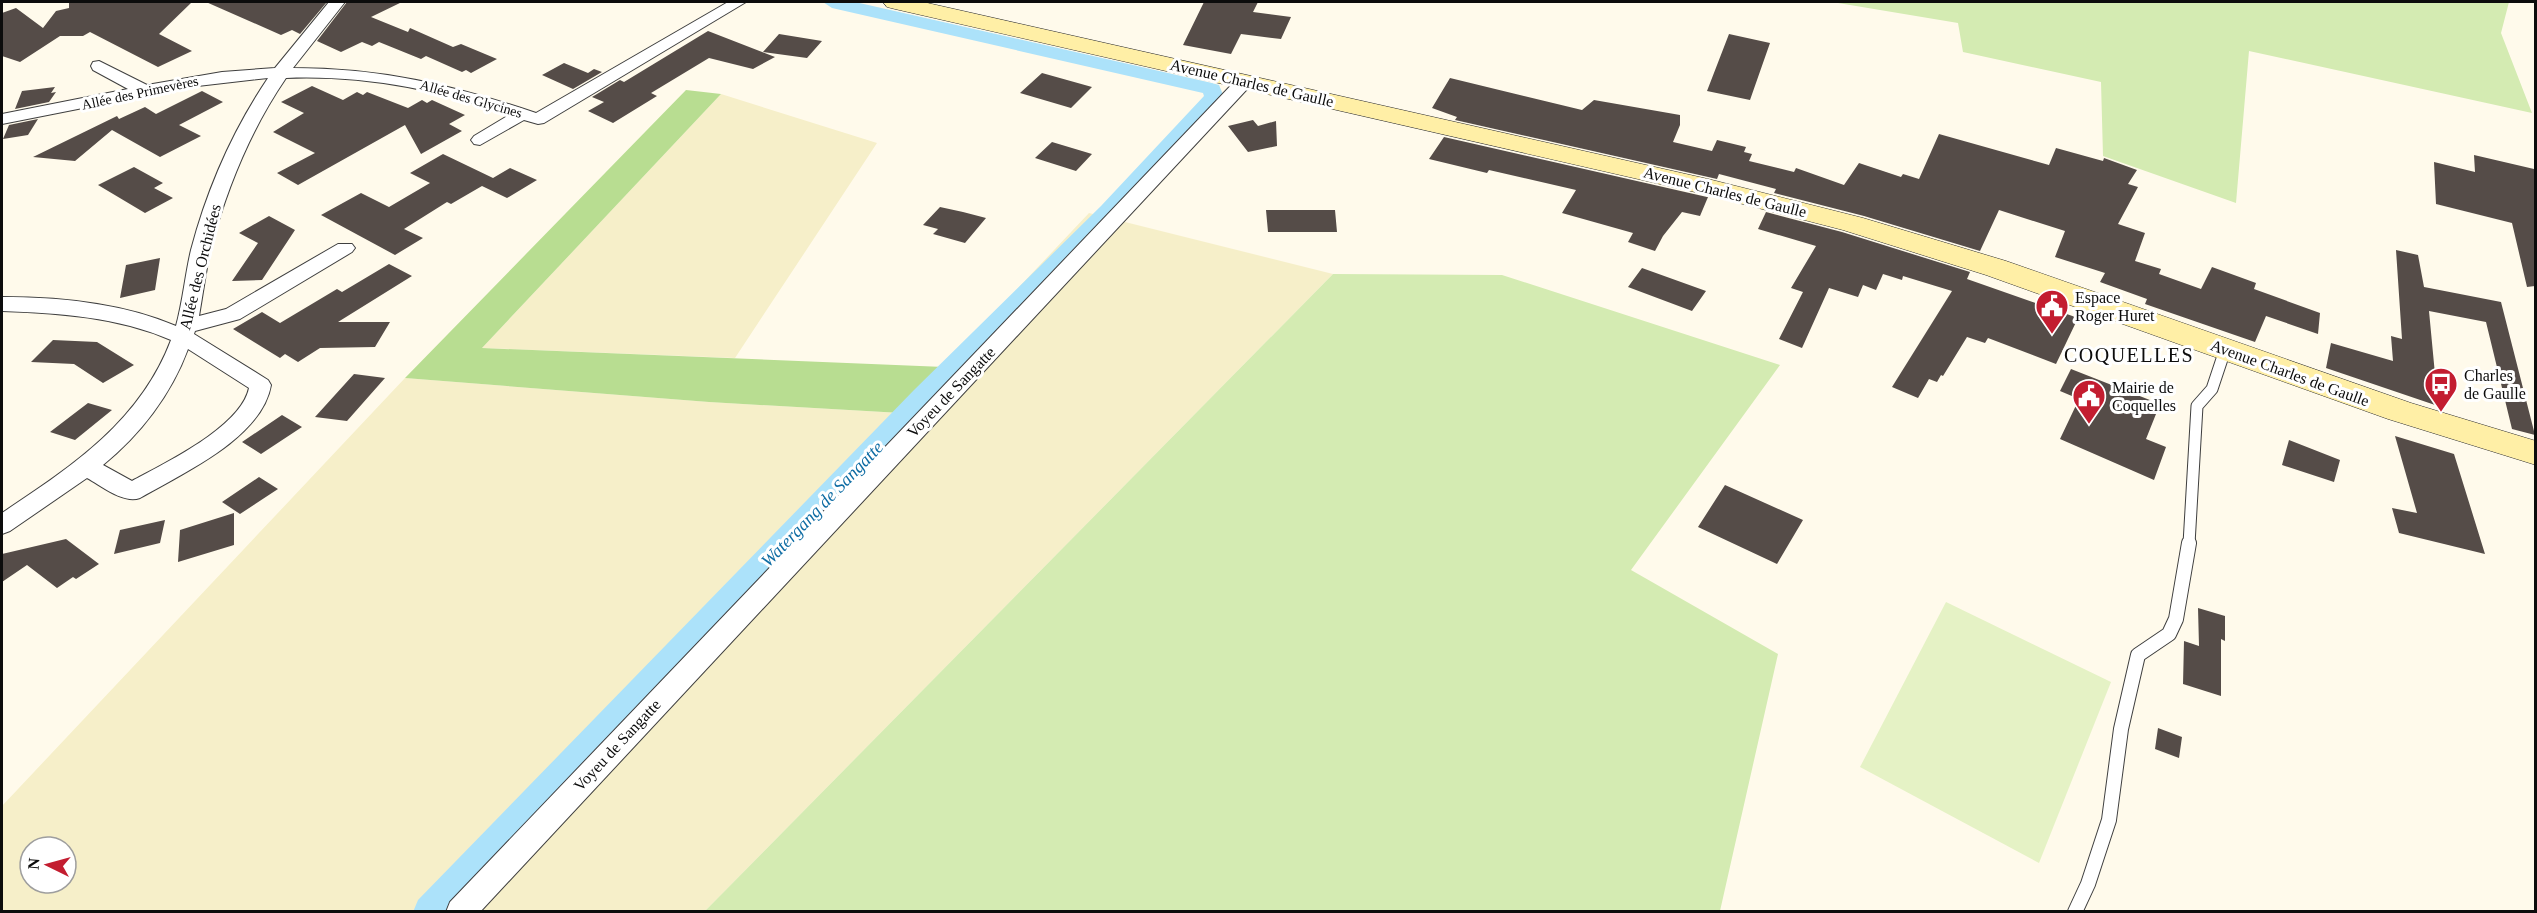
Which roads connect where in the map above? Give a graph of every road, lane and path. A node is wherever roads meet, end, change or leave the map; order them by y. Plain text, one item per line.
1 (337, 2) edge
2 (738, 2) edge
3 (895, 2) edge
4 (99, 66) dead end
5 (279, 72) junction
6 (1245, 82) junction
7 (144, 90) junction
8 (522, 114) junction
9 (2, 119) edge
10 (480, 140) dead end
11 (345, 248) dead end
12 (7, 308) edge
13 (184, 332) junction
14 (2225, 350) junction
15 (2535, 453) edge
16 (85, 466) junction
17 (2, 525) edge
18 (460, 912) edge
19 (2075, 912) edge

1 - 5 street, Allée des Orchidées
2 - 8 street, Allée des Glycines
3 - 6 main road, Avenue Charles de Gaulle
4 - 7 street
5 - 7 street, Allée des Primevères
5 - 8 street, Allée des Glycines
5 - 13 street, Allée des Orchidées
6 - 14 main road, Avenue Charles de Gaulle
6 - 18 street, Voyeu de Sangatte
7 - 9 street, Allée des Primevères
8 - 10 street
11 - 13 street
12 - 13 street
13 - 16 street, Allée des Orchidées
13 - 16 street
14 - 15 main road, Avenue Charles de Gaulle
14 - 19 lane
16 - 17 street, Allée des Orchidées

